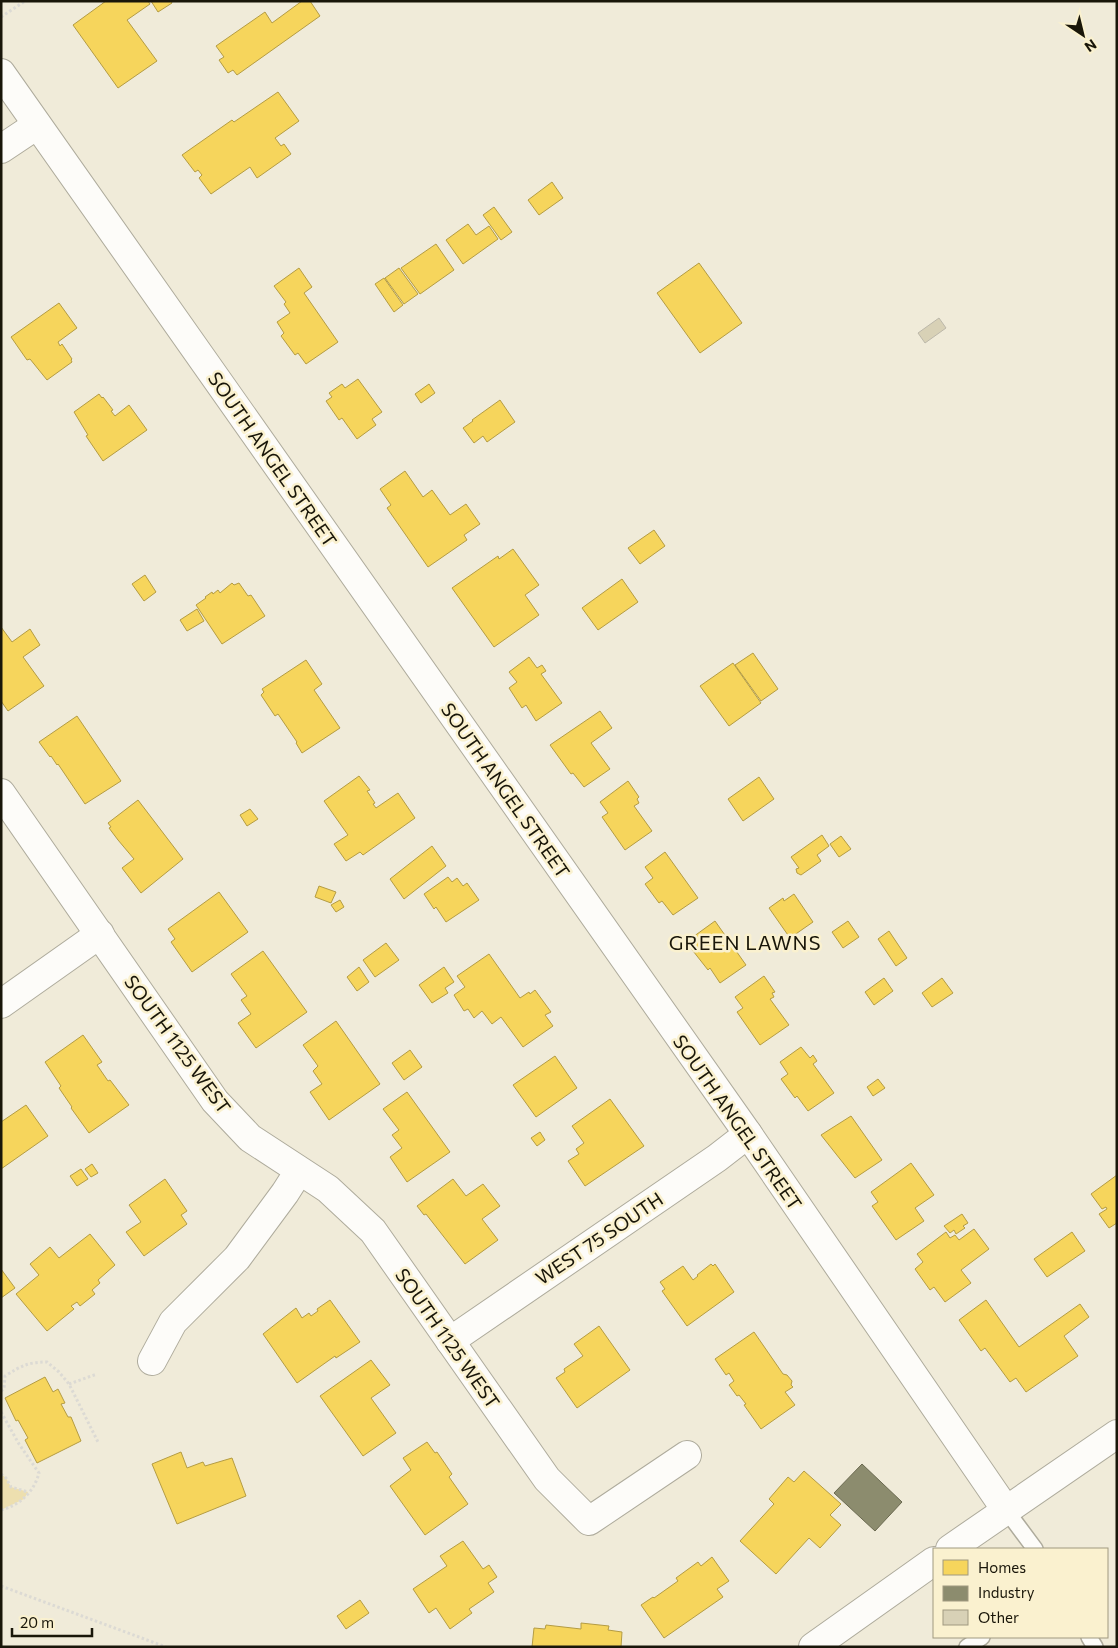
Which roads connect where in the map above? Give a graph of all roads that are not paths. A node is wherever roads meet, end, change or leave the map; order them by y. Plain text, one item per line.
1 (1, 73) edge
2 (37, 125) junction
3 (1, 149) edge
4 (1, 793) edge
5 (100, 934) junction
6 (1, 1004) edge
7 (748, 1134) junction
8 (299, 1171) junction
9 (450, 1341) junction
10 (152, 1361) dead end
11 (1117, 1434) edge
12 (687, 1454) dead end
13 (1006, 1510) junction
14 (951, 1548) edge
15 (1033, 1548) edge
16 (933, 1562) edge
17 (980, 1638) edge
18 (813, 1647) edge
19 (967, 1647) edge

1 - 2 main road, SOUTH ANGEL STREET
2 - 3 main road
2 - 7 main road, SOUTH ANGEL STREET
4 - 5 main road, SOUTH 1125 WEST
5 - 6 main road
5 - 8 main road, SOUTH 1125 WEST
7 - 9 main road, WEST 75 SOUTH
7 - 13 main road, SOUTH ANGEL STREET
8 - 9 main road, SOUTH 1125 WEST
8 - 10 main road
9 - 12 main road, SOUTH 1125 WEST
11 - 13 main road
13 - 14 main road
13 - 15 lane
16 - 18 main road
17 - 19 lane

